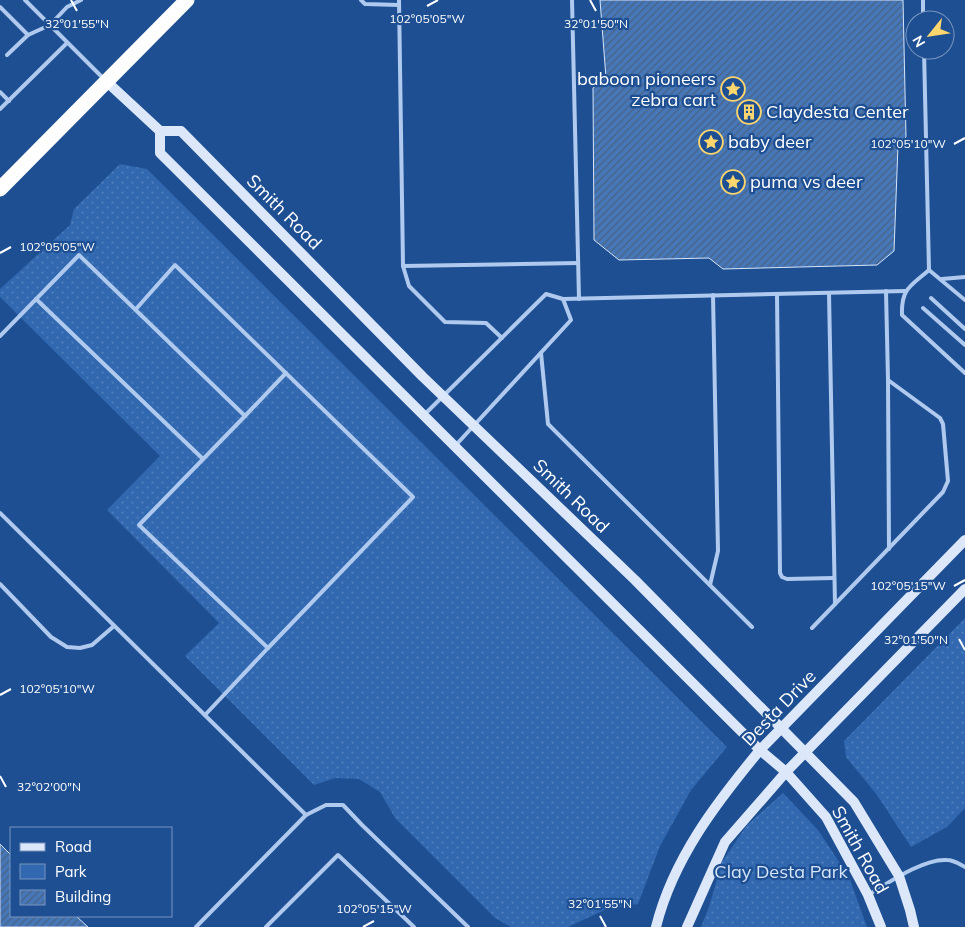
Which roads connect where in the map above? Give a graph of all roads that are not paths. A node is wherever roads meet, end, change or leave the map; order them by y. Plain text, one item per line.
1 (25, 0) edge
2 (70, 0) edge
3 (81, 0) edge
4 (187, 0) edge
5 (362, 0) edge
6 (399, 0) edge
7 (572, 0) edge
8 (399, 6) junction
9 (68, 7) junction
10 (0, 8) edge
11 (5, 12) junction
12 (0, 18) edge
13 (50, 25) junction
14 (28, 36) junction
15 (67, 42) junction
16 (7, 55) dead end
17 (924, 60) edge
18 (106, 82) junction
19 (0, 92) edge
20 (9, 100) junction
21 (0, 109) edge
22 (160, 131) junction
23 (0, 189) edge
24 (578, 263) junction
25 (403, 266) junction
26 (929, 270) junction
27 (965, 277) edge
28 (942, 278) junction
29 (886, 291) junction
30 (906, 291) junction
31 (829, 292) junction
32 (777, 294) junction
33 (713, 295) junction
34 (931, 298) dead end
35 (36, 299) junction
36 (563, 299) junction
37 (579, 299) junction
38 (965, 300) edge
39 (923, 308) dead end
40 (136, 309) junction
41 (965, 329) edge
42 (0, 336) edge
43 (502, 338) junction
44 (965, 345) edge
45 (541, 353) junction
46 (286, 373) junction
47 (965, 373) edge
48 (888, 380) junction
49 (443, 396) junction
50 (424, 415) junction
51 (245, 416) junction
52 (474, 426) junction
53 (455, 446) junction
54 (203, 460) junction
55 (0, 513) edge
56 (965, 540) edge
57 (889, 549) junction
58 (834, 578) junction
59 (0, 584) edge
60 (710, 585) junction
61 (965, 589) edge
62 (835, 604) junction
63 (114, 626) junction
64 (752, 626) dead end
65 (812, 628) dead end
66 (268, 648) junction
67 (205, 715) junction
68 (782, 728) junction
69 (760, 750) junction
70 (806, 752) junction
71 (786, 772) junction
72 (306, 815) junction
73 (965, 867) edge
74 (899, 876) junction
75 (868, 895) junction
76 (196, 927) edge
77 (266, 927) edge
78 (414, 927) edge
79 (468, 927) edge
80 (656, 927) edge
81 (688, 927) edge
82 (881, 927) edge
83 (914, 927) edge

1 - 13 lane
2 - 9 lane
3 - 9 lane
4 - 18 highway
5 - 8 lane
6 - 8 lane
7 - 24 lane
8 - 25 lane
9 - 13 lane
10 - 11 lane
11 - 12 lane
11 - 14 lane
13 - 14 lane
13 - 15 lane
14 - 16 lane
15 - 18 lane
15 - 20 lane
17 - 26 lane
18 - 22 street
18 - 23 highway
19 - 20 lane
20 - 21 lane
22 - 49 street, Smith Road
22 - 50 street, Smith Road
24 - 25 lane
24 - 37 lane
25 - 43 lane
26 - 28 lane
26 - 30 lane
27 - 28 lane
28 - 38 lane
29 - 30 lane
29 - 31 lane
29 - 48 lane
30 - 47 lane
31 - 32 lane
31 - 58 lane
32 - 33 lane
32 - 58 lane
33 - 37 lane
33 - 60 lane
34 - 41 lane
35 - 40 lane
35 - 42 lane
35 - 54 lane
36 - 37 lane
36 - 43 lane
36 - 45 lane
39 - 44 lane
40 - 46 lane
40 - 51 lane
43 - 49 lane
45 - 52 lane
45 - 60 lane
46 - 51 lane
46 - 66 lane
48 - 57 lane
48 - 57 lane
49 - 50 lane
49 - 52 street, Smith Road
50 - 53 street, Smith Road
51 - 54 lane
52 - 53 lane
52 - 68 street, Smith Road
53 - 69 street, Smith Road
54 - 66 lane
55 - 63 lane
56 - 68 street, Desta Drive
57 - 62 lane
58 - 62 lane
59 - 63 lane
60 - 64 lane
61 - 70 street
62 - 65 lane
63 - 67 lane
66 - 67 lane
67 - 72 lane
68 - 69 street, Desta Drive
68 - 70 street, Smith Road
69 - 71 street, Smith Road
69 - 80 street, Desta Drive
70 - 71 street
70 - 74 street, Smith Road
71 - 75 street, Smith Road
71 - 81 street
72 - 76 lane
72 - 79 lane
73 - 74 lane
74 - 75 lane
74 - 83 street, Smith Road
75 - 82 street, Smith Road
77 - 78 lane

